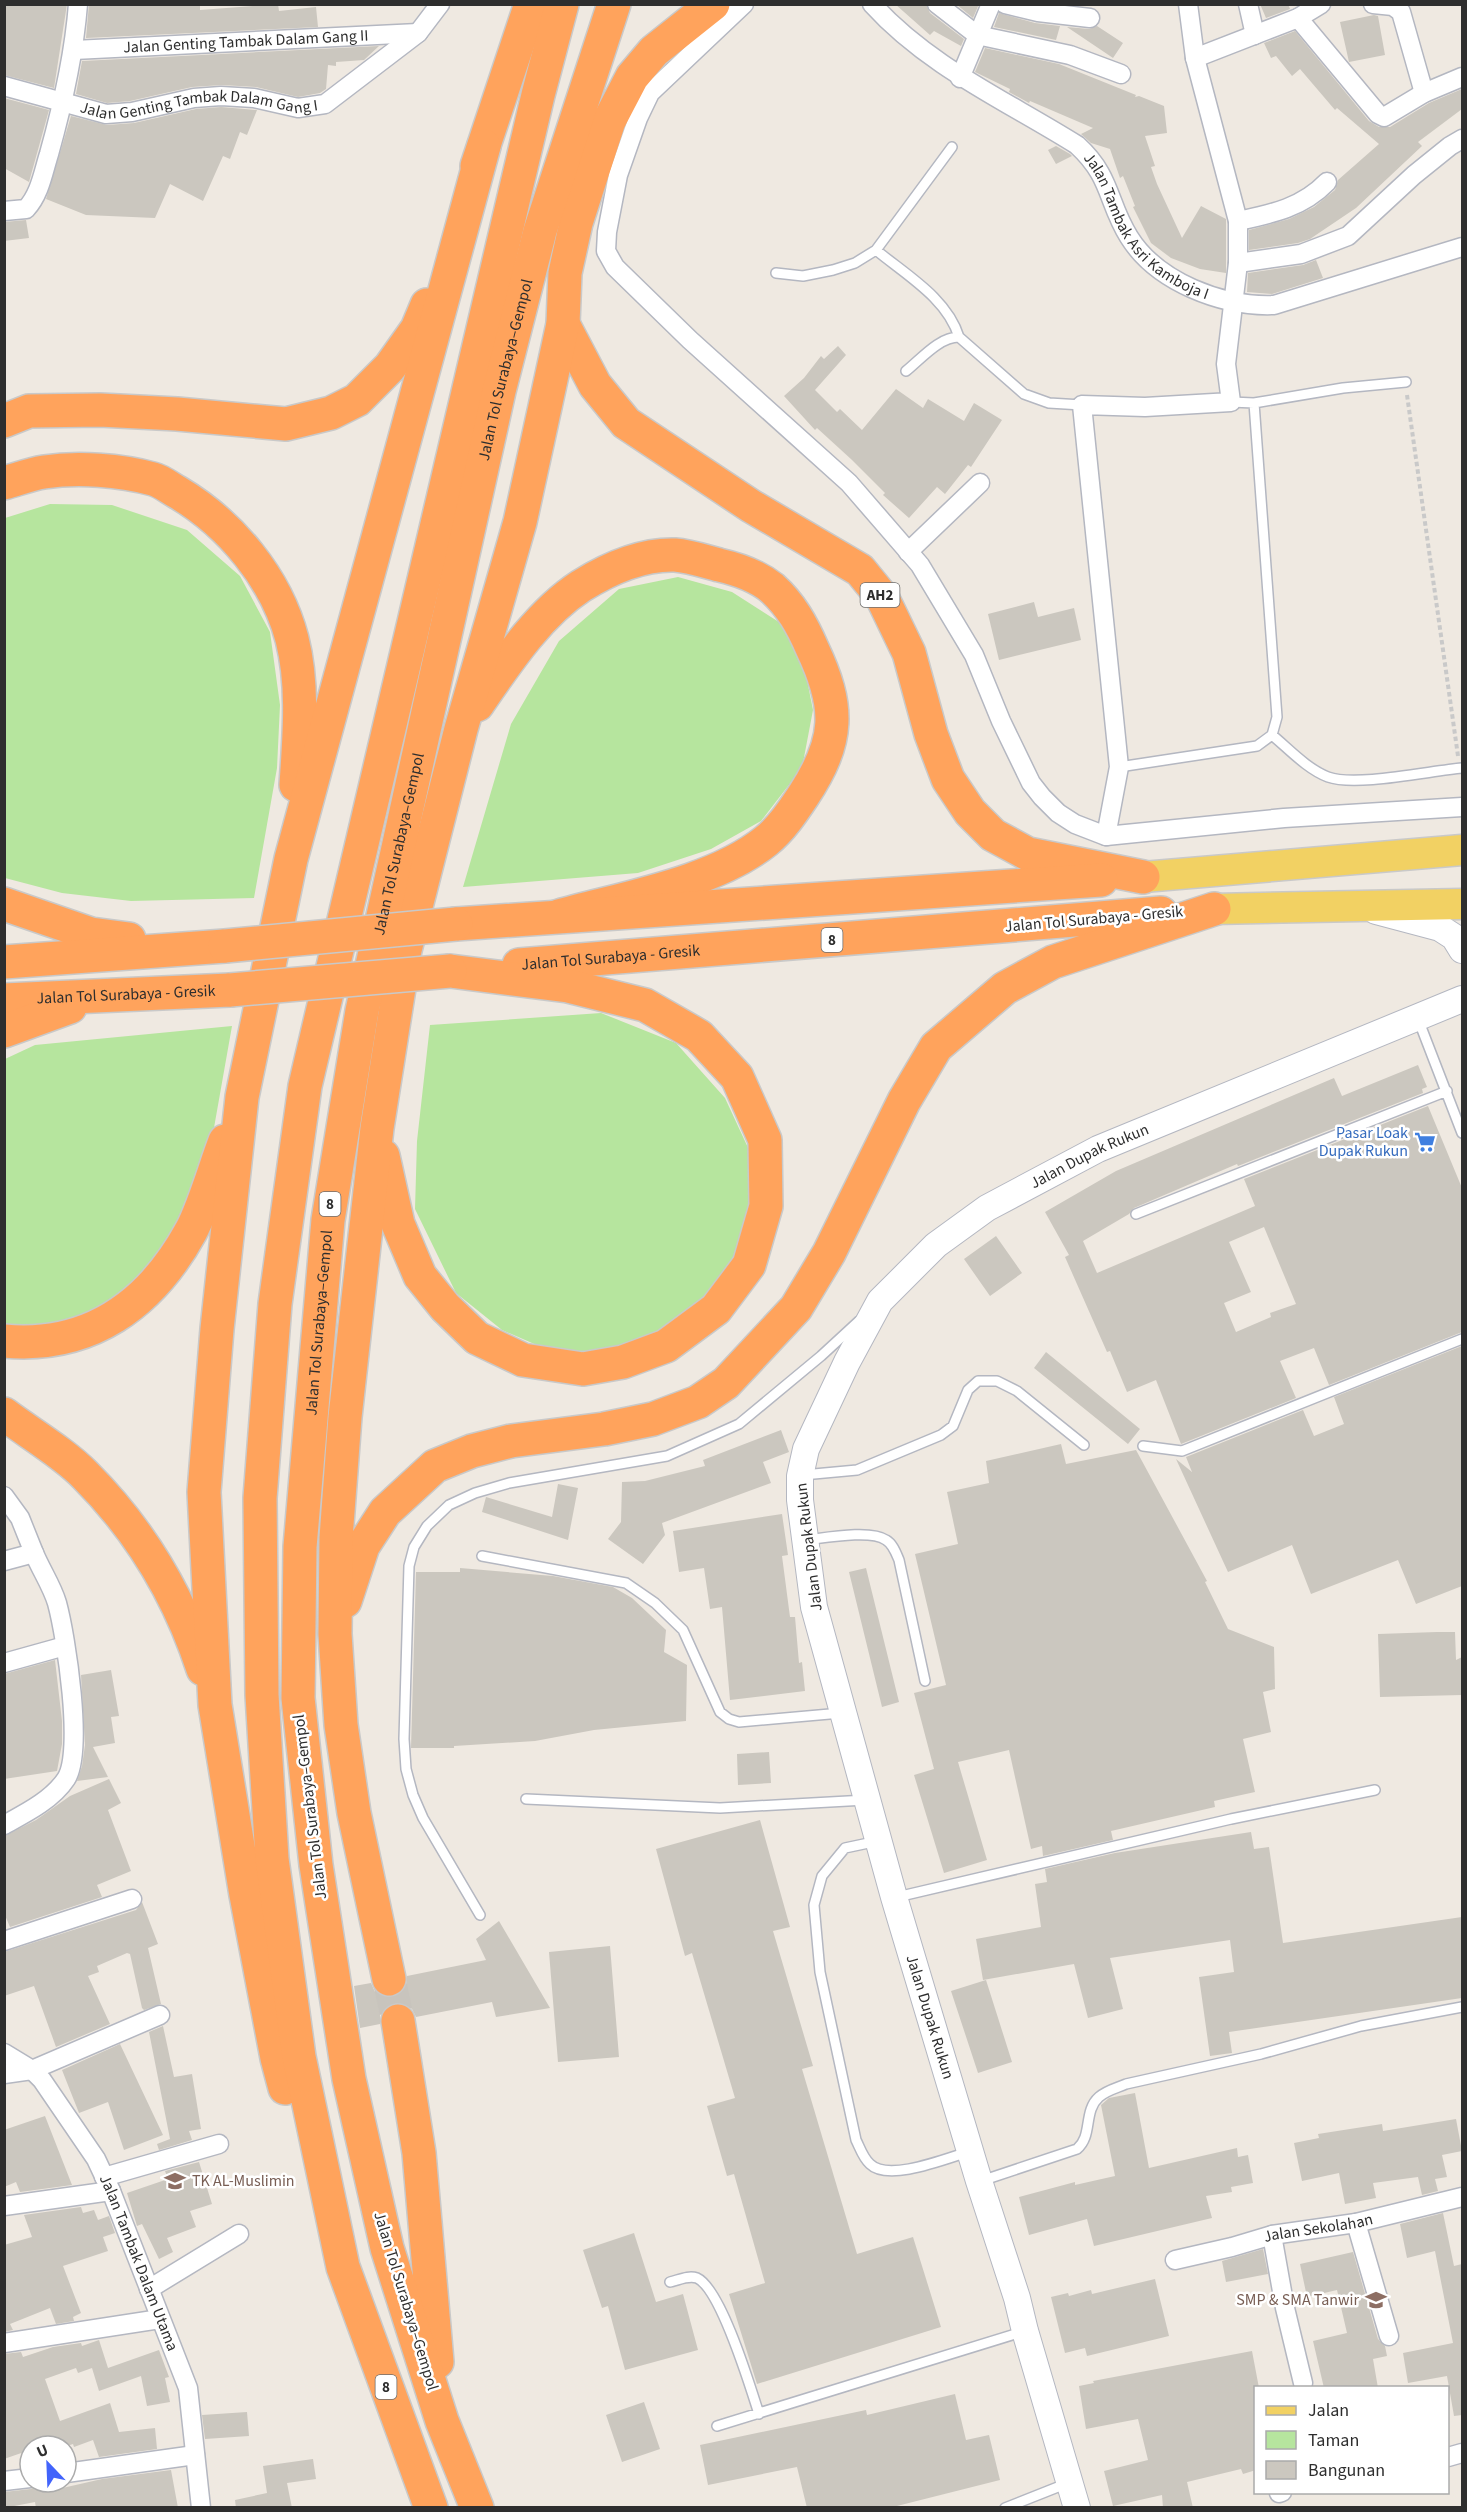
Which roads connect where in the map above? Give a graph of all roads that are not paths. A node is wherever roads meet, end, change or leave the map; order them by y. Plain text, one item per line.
1 (78, 4) edge
2 (440, 4) edge
3 (531, 4) edge
4 (562, 4) edge
5 (614, 4) edge
6 (713, 4) edge
7 (744, 4) edge
8 (872, 4) edge
9 (937, 4) edge
10 (991, 4) edge
11 (1005, 4) edge
12 (1188, 4) edge
13 (1248, 4) edge
14 (1322, 4) edge
15 (1372, 4) edge
16 (1090, 18) dead end
17 (1298, 18) junction
18 (418, 33) junction
19 (977, 34) junction
20 (1256, 34) junction
21 (74, 50) junction
22 (1195, 57) junction
23 (1121, 74) dead end
24 (1462, 77) edge
25 (960, 78) junction
26 (4, 86) edge
27 (1424, 93) junction
28 (63, 103) junction
29 (1462, 139) edge
30 (484, 146) junction
31 (952, 147) dead end
32 (1327, 182) dead end
33 (4, 211) edge
34 (1238, 221) junction
35 (1462, 247) edge
36 (876, 250) junction
37 (1238, 263) junction
38 (776, 273) dead end
39 (1233, 302) junction
40 (563, 324) junction
41 (959, 337) junction
42 (906, 371) dead end
43 (1406, 382) road end
44 (1231, 402) junction
45 (1254, 403) junction
46 (1082, 405) junction
47 (4, 420) edge
48 (4, 483) edge
49 (980, 483) dead end
50 (908, 552) junction
51 (461, 729) junction
52 (1272, 735) junction
53 (1119, 767) junction
54 (1461, 768) edge
55 (1462, 807) edge
56 (1106, 836) junction
57 (1462, 850) edge
58 (291, 859) junction
59 (1143, 877) junction
60 (4, 904) edge
61 (1350, 904) junction
62 (1462, 904) edge
63 (1214, 909) junction
64 (559, 916) junction
65 (214, 947) junction
66 (1462, 950) edge
67 (4, 962) edge
68 (450, 971) junction
69 (103, 995) junction
70 (1459, 996) edge
71 (4, 1000) edge
72 (1418, 1017) junction
73 (4, 1031) edge
74 (1447, 1091) junction
75 (242, 1096) junction
76 (377, 1128) junction
77 (1462, 1132) edge
78 (1136, 1214) dead end
79 (880, 1301) junction
80 (1462, 1339) edge
81 (4, 1341) edge
82 (4, 1414) edge
83 (1084, 1445) dead end
84 (1143, 1446) dead end
85 (800, 1476) junction
86 (4, 1496) edge
87 (805, 1540) junction
88 (34, 1553) junction
89 (482, 1556) dead end
90 (4, 1561) edge
91 (335, 1634) junction
92 (65, 1646) junction
93 (4, 1663) edge
94 (925, 1681) dead end
95 (215, 1704) junction
96 (843, 1713) junction
97 (1375, 1790) dead end
98 (526, 1799) dead end
99 (868, 1800) junction
100 (4, 1825) edge
101 (879, 1841) junction
102 (894, 1897) junction
103 (132, 1899) dead end
104 (480, 1915) dead end
105 (4, 1941) edge
106 (389, 1979) tunnel mouth
107 (1462, 2007) edge
108 (160, 2014) dead end
109 (398, 2020) tunnel mouth
110 (4, 2053) edge
111 (32, 2070) junction
112 (4, 2074) edge
113 (219, 2144) dead end
114 (970, 2151) junction
115 (979, 2181) junction
116 (108, 2184) junction
117 (1462, 2197) edge
118 (4, 2206) edge
119 (1356, 2223) junction
120 (239, 2234) dead end
121 (1272, 2235) junction
122 (1175, 2260) dead end
123 (343, 2266) junction
124 (670, 2282) dead end
125 (149, 2289) junction
126 (160, 2319) junction
127 (1025, 2331) junction
128 (1389, 2336) dead end
129 (4, 2343) edge
130 (1303, 2383) dead end
131 (759, 2414) junction
132 (442, 2421) junction
133 (717, 2426) dead end
134 (195, 2455) junction
135 (78, 2471) edge
136 (1070, 2483) junction
137 (201, 2508) edge
138 (431, 2508) edge
139 (477, 2508) edge
140 (1005, 2508) edge
141 (1077, 2508) edge

1 - 21 street
2 - 18 street, Jalan Genting Tambak Dalam Gang I
3 - 30 highway
4 - 123 highway, Jalan Tol Surabaya–Gempol / 8
5 - 132 highway, Jalan Tol Surabaya–Gempol / 8
6 - 40 highway
7 - 50 street
8 - 25 street, Jalan Tambak Asri Kamboja I
9 - 19 street
10 - 19 street
11 - 16 street
12 - 22 street
13 - 20 street
14 - 17 street
15 - 27 street
17 - 20 street
17 - 27 street
18 - 21 street, Jalan Genting Tambak Dalam Gang II
18 - 28 street, Jalan Genting Tambak Dalam Gang I
19 - 23 street
19 - 25 street
20 - 22 street
21 - 28 street
22 - 34 street
24 - 27 street
25 - 39 street, Jalan Tambak Asri Kamboja I
26 - 28 street, Jalan Genting Tambak Dalam Gang I
28 - 33 street
29 - 37 street
30 - 47 highway
30 - 58 highway
31 - 36 lane
32 - 34 street
34 - 37 street
35 - 39 street, Jalan Tambak Asri Kamboja I
36 - 38 lane
36 - 41 lane
37 - 39 street
39 - 44 street
40 - 51 highway
40 - 59 highway, AH2
41 - 42 lane
41 - 46 lane
43 - 45 lane
44 - 45 lane
44 - 46 street
45 - 52 lane
46 - 53 street
48 - 58 highway
49 - 50 street
50 - 56 street
51 - 64 highway
51 - 76 highway
52 - 53 lane
52 - 54 lane
53 - 56 street
55 - 56 street
57 - 59 main road
58 - 75 highway
59 - 64 highway
60 - 65 highway
61 - 62 main road
61 - 63 main road
61 - 66 main road
63 - 68 highway, Jalan Tol Surabaya - Gresik / 8
63 - 91 highway
64 - 65 highway, bridge
65 - 67 highway
68 - 69 highway, Jalan Tol Surabaya - Gresik / 8, bridge
68 - 76 highway
69 - 71 highway, Jalan Tol Surabaya - Gresik / 8
69 - 73 highway
70 - 72 main road, Jalan Dupak Rukun
72 - 74 lane
72 - 79 main road, Jalan Dupak Rukun
74 - 77 lane
74 - 78 lane
75 - 81 highway
75 - 95 highway
76 - 91 highway
79 - 85 main road, Jalan Dupak Rukun
79 - 104 lane
80 - 84 lane
82 - 95 highway
83 - 85 lane
85 - 87 main road, Jalan Dupak Rukun
86 - 88 street
87 - 94 lane
87 - 96 main road, Jalan Dupak Rukun
88 - 90 street
88 - 92 street
89 - 96 lane
91 - 106 highway
92 - 93 street
92 - 100 street
95 - 123 highway
96 - 99 main road, Jalan Dupak Rukun
97 - 102 lane
98 - 99 lane
99 - 101 main road, Jalan Dupak Rukun
101 - 102 main road, Jalan Dupak Rukun
101 - 114 lane
102 - 114 main road, Jalan Dupak Rukun
103 - 105 street
107 - 115 lane
108 - 111 street
109 - 132 highway
110 - 111 street, Jalan Tambak Dalam Utama
111 - 112 street
111 - 116 street, Jalan Tambak Dalam Utama
113 - 116 street
114 - 115 main road, Jalan Dupak Rukun
115 - 127 main road, Jalan Dupak Rukun
116 - 118 street
116 - 125 street, Jalan Tambak Dalam Utama
117 - 119 street, Jalan Sekolahan
119 - 121 street, Jalan Sekolahan
119 - 128 street
120 - 125 street
121 - 122 street, Jalan Sekolahan
121 - 130 street
123 - 138 highway, Jalan Tol Surabaya–Gempol / 8
124 - 131 lane
125 - 126 street, Jalan Tambak Dalam Utama
126 - 129 street
126 - 134 street, Jalan Tambak Dalam Utama
127 - 131 lane
127 - 136 main road, Jalan Dupak Rukun
131 - 133 lane
132 - 139 highway, Jalan Tol Surabaya–Gempol / 8
134 - 135 street
134 - 137 street, Jalan Tambak Dalam Utama
136 - 140 lane
136 - 141 main road, Jalan Dupak Rukun

